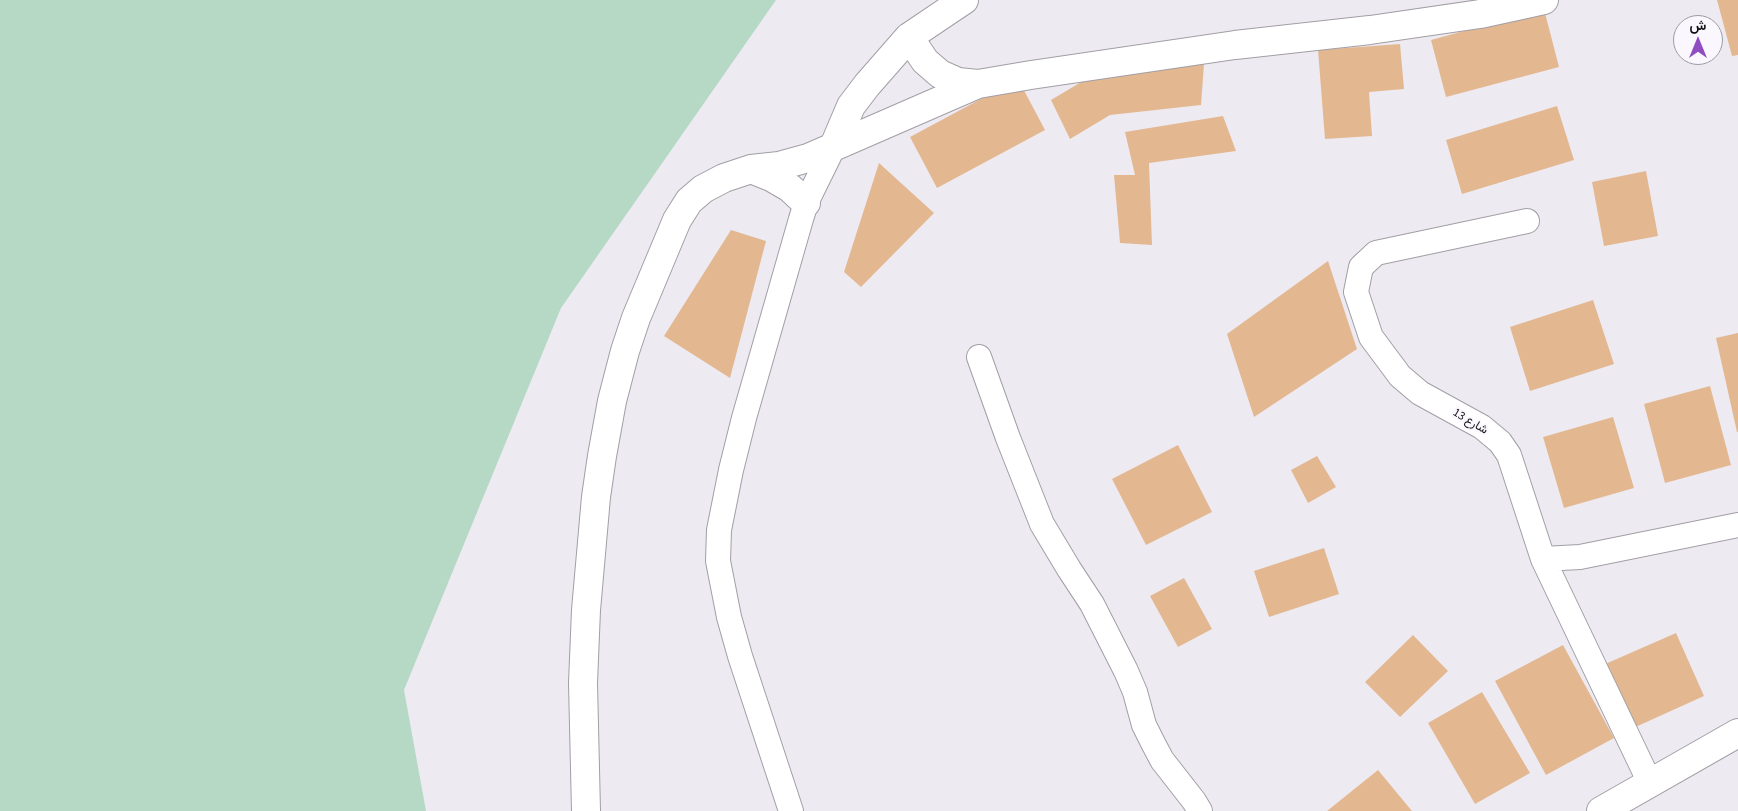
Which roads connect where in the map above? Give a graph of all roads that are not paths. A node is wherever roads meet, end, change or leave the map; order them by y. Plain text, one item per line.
1 (964, 0) edge
2 (1544, 0) edge
3 (909, 37) junction
4 (978, 84) junction
5 (834, 146) junction
6 (750, 169) junction
7 (806, 203) junction
8 (1527, 220) dead end
9 (980, 356) dead end
10 (1738, 525) edge
11 (1543, 559) junction
12 (1738, 733) edge
13 (1650, 783) junction
14 (1607, 810) edge
15 (586, 811) edge
16 (791, 811) edge
17 (1200, 811) edge

1 - 3 street
2 - 4 street
3 - 4 street
3 - 5 street
4 - 5 street
5 - 6 street
5 - 7 street
6 - 7 street
6 - 15 street
7 - 16 street
8 - 11 street, شارع 13
9 - 17 street
10 - 11 street
11 - 13 street, شارع 13
12 - 13 street
13 - 14 street

